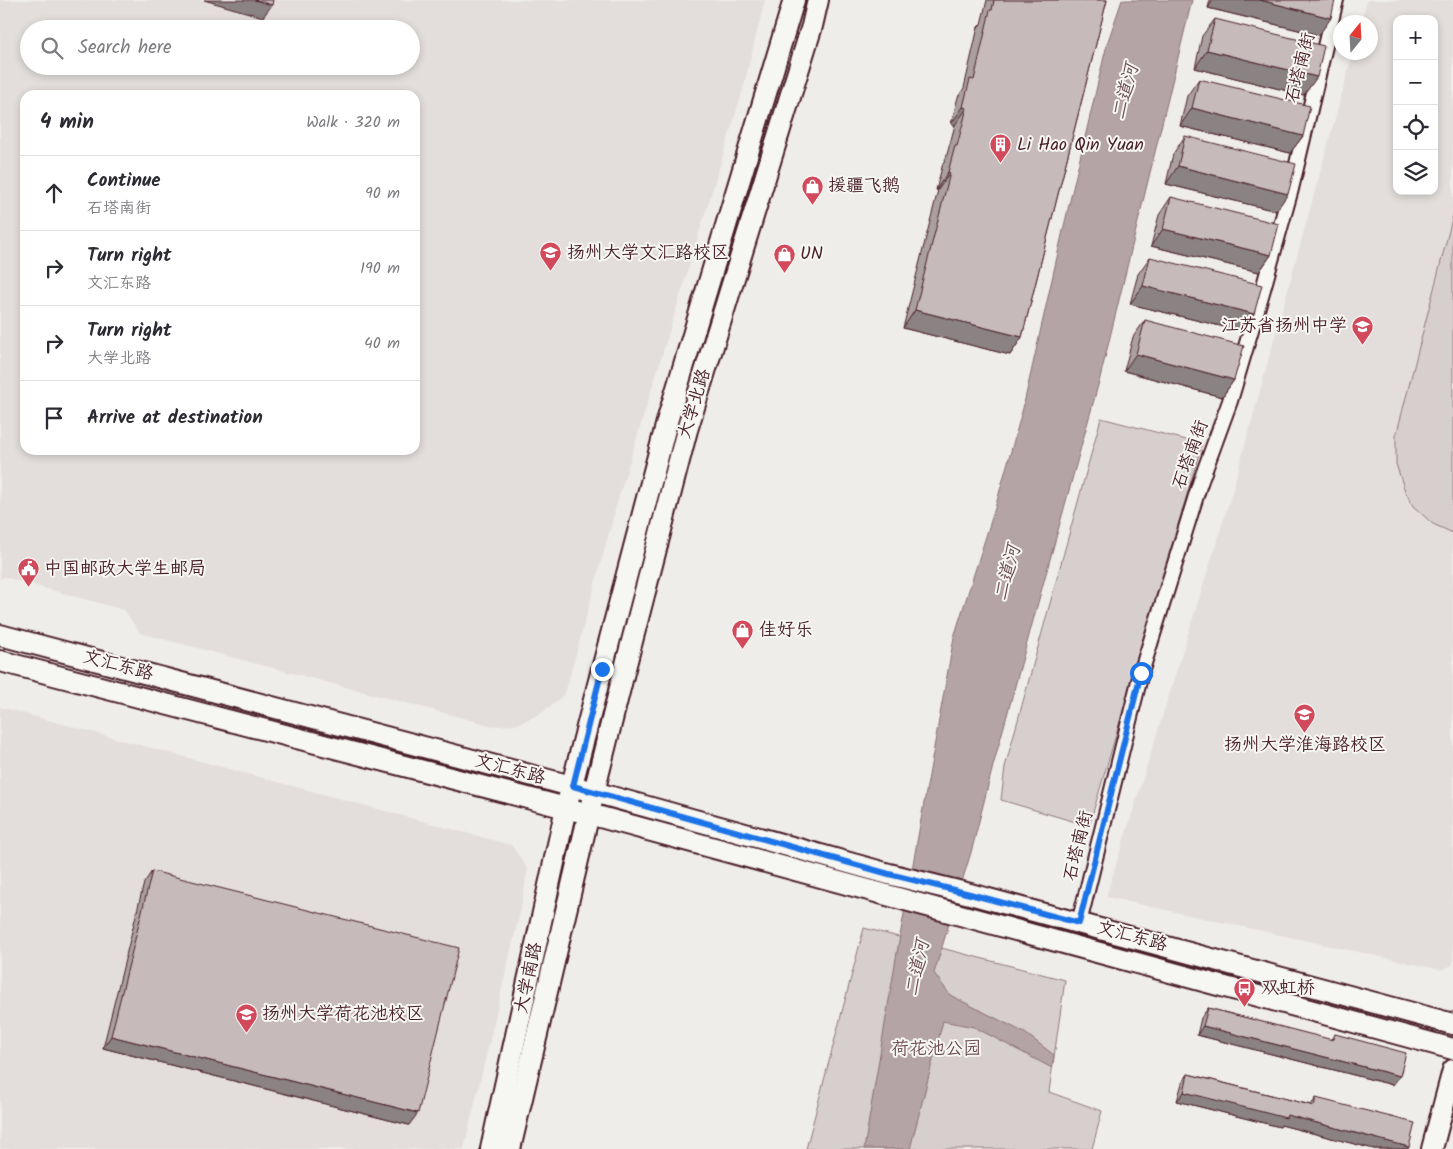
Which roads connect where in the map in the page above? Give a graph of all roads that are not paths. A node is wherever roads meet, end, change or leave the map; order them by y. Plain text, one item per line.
1 (794, 0) edge
2 (818, 0) edge
3 (1336, 0) edge
4 (0, 635) edge
5 (0, 660) edge
6 (573, 786) junction
7 (594, 792) junction
8 (566, 808) junction
9 (589, 814) junction
10 (1079, 923) junction
11 (1453, 1024) edge
12 (1453, 1048) edge
13 (1453, 1070) edge
14 (491, 1149) edge
15 (510, 1149) edge
16 (1432, 1149) edge

1 - 6 main road, 大学北路
2 - 7 main road, 大学北路
3 - 10 street, 石塔南街
4 - 6 main road, 文汇东路
5 - 8 main road, 文汇东路
6 - 7 main road, 文汇东路
6 - 8 main road, 大学北路
7 - 9 main road, 大学北路
7 - 10 main road, 文汇东路
8 - 9 main road, 文汇东路
8 - 14 main road, 大学南路
9 - 12 main road, 文汇东路
9 - 15 main road, 大学南路
10 - 11 main road, 文汇东路
13 - 16 main road

